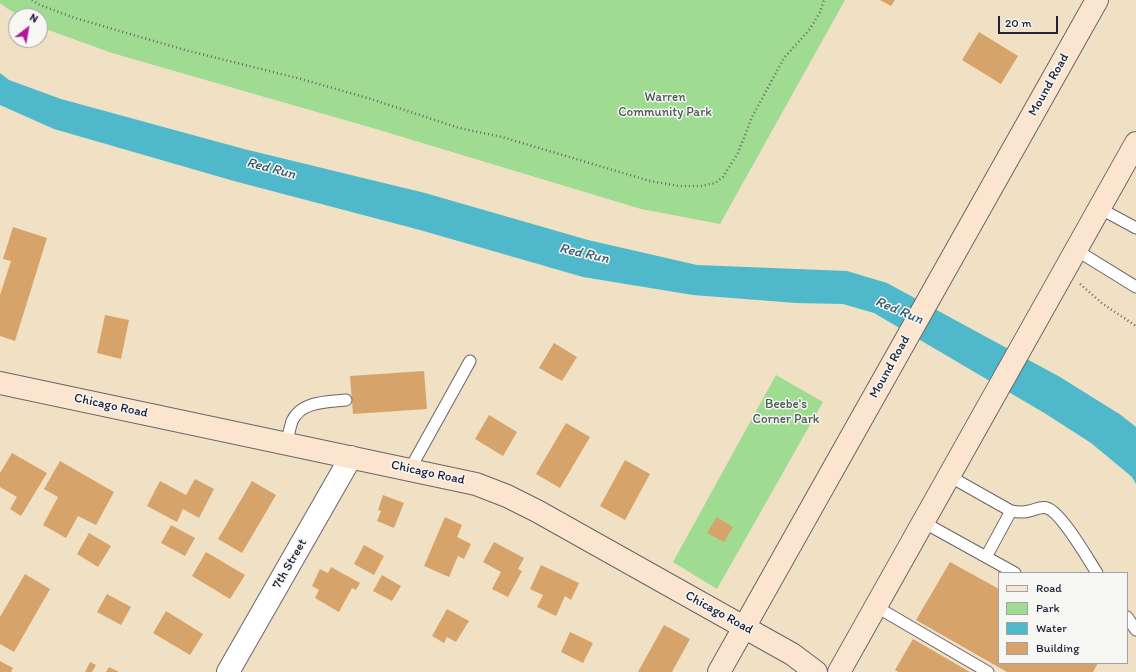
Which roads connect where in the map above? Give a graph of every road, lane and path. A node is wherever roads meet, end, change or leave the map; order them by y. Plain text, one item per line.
1 (32, 0) edge
2 (824, 0) edge
3 (1097, 0) edge
4 (1136, 143) edge
5 (1099, 208) junction
6 (1136, 228) edge
7 (1076, 250) junction
8 (1063, 273) junction
9 (1136, 287) edge
10 (1136, 326) edge
11 (470, 361) dead end
12 (0, 383) edge
13 (346, 400) dead end
14 (286, 443) junction
15 (351, 457) junction
16 (410, 469) junction
17 (949, 476) junction
18 (1011, 511) junction
19 (923, 522) junction
20 (986, 557) junction
21 (1014, 572) edge
22 (1097, 572) edge
23 (876, 606) junction
24 (1128, 618) edge
25 (744, 626) junction
26 (1136, 630) edge
27 (228, 672) edge
28 (718, 672) edge
29 (816, 672) edge
30 (839, 672) edge
31 (988, 672) edge

1 - 2 path
3 - 25 main road, Mound Road
4 - 5 main road
5 - 6 lane
5 - 7 main road
7 - 8 main road
7 - 9 lane
8 - 10 path
8 - 17 main road
11 - 16 lane
12 - 14 main road, Chicago Road
13 - 14 lane
14 - 15 main road, Chicago Road
15 - 16 main road, Chicago Road
15 - 27 street, 7th Street
16 - 25 main road, Chicago Road
17 - 18 lane
17 - 19 main road
18 - 20 lane
18 - 22 lane
19 - 20 lane
19 - 23 main road
20 - 21 lane
23 - 30 main road
23 - 31 lane
24 - 26 lane
25 - 28 main road, Mound Road
25 - 29 main road, Chicago Road

